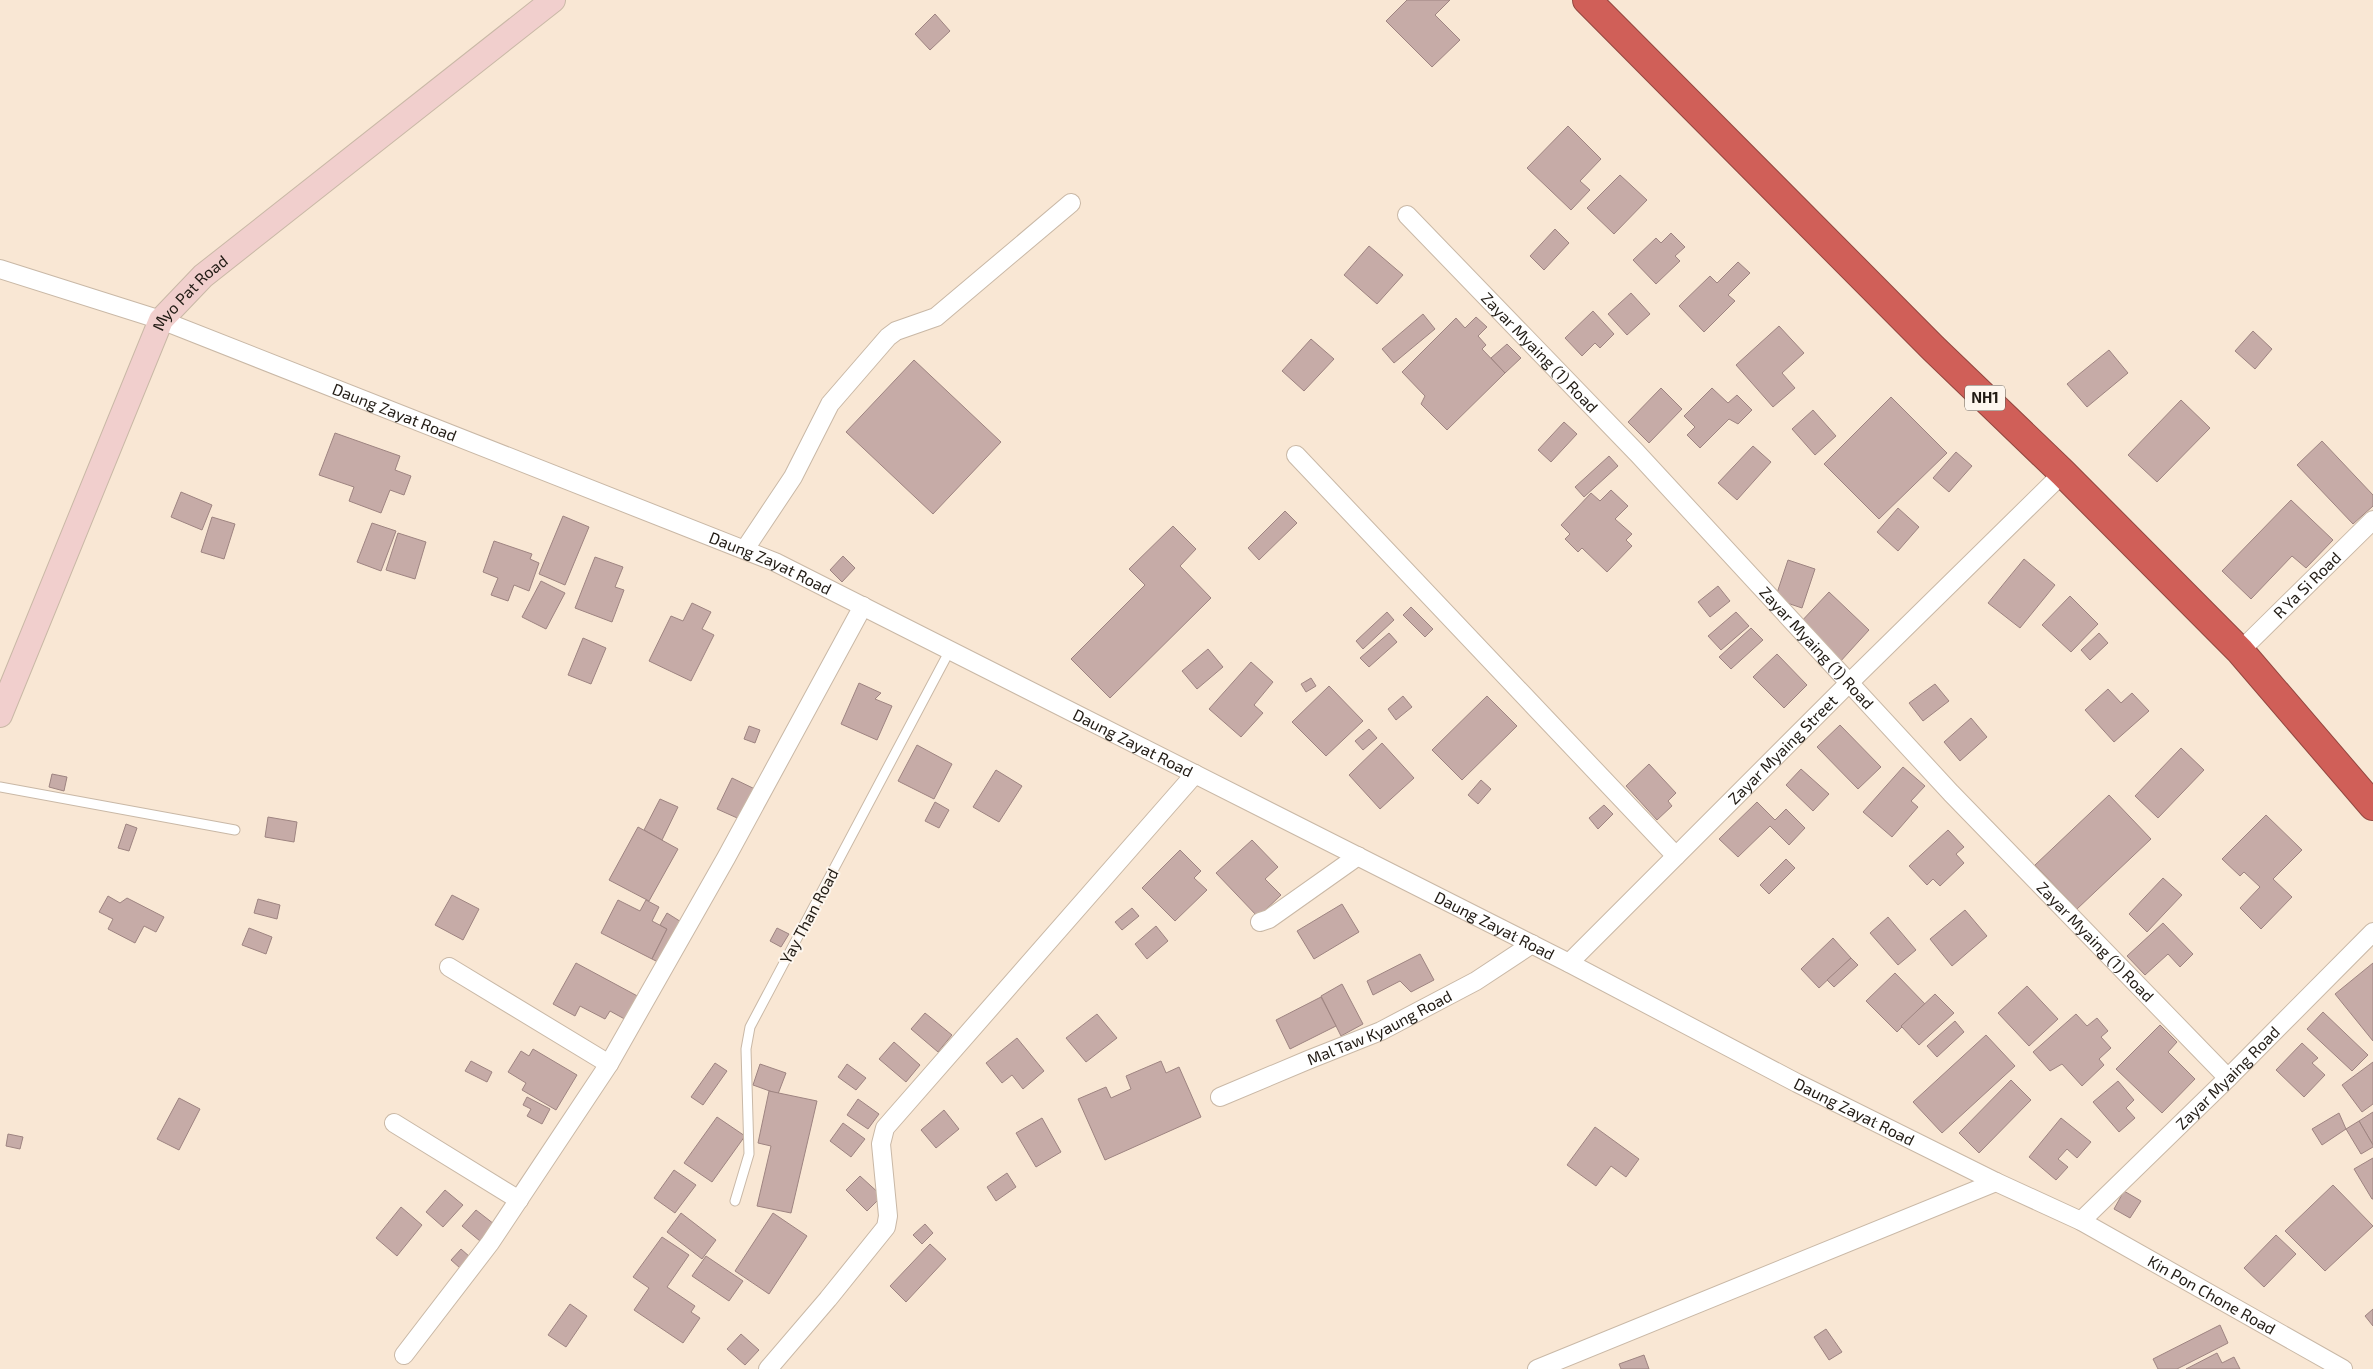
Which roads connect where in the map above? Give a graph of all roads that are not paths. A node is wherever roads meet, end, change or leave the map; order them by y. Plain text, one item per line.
1 (553, 0) edge
2 (1587, 0) edge
3 (1071, 203) dead end
4 (1407, 215) dead end
5 (0, 269) edge
6 (162, 320) junction
7 (1296, 455) dead end
8 (2063, 473) junction
9 (2373, 520) edge
10 (745, 549) junction
11 (863, 606) junction
12 (950, 650) junction
13 (2240, 651) junction
14 (1849, 683) junction
15 (0, 716) edge
16 (1195, 774) junction
17 (0, 787) edge
18 (2373, 806) edge
19 (235, 830) dead end
20 (1358, 856) junction
21 (1676, 856) junction
22 (1260, 922) dead end
23 (2373, 932) edge
24 (1532, 944) junction
25 (1569, 963) junction
26 (449, 967) dead end
27 (609, 1064) junction
28 (2228, 1078) junction
29 (1220, 1098) dead end
30 (394, 1123) dead end
31 (1996, 1182) junction
32 (519, 1200) junction
33 (734, 1201) dead end
34 (2081, 1221) junction
35 (404, 1355) dead end
36 (768, 1369) edge
37 (1537, 1369) edge
38 (2343, 1369) edge

1 - 6 main road, Myo Pat Road
2 - 8 highway, NH1
3 - 10 street
4 - 14 street, Zayar Myaing (1) Road
5 - 6 street
6 - 10 street, Daung Zayat Road
6 - 15 main road, Myo Pat Road
7 - 21 street
8 - 13 highway, NH1
8 - 14 street, Zayar Myaing Street
9 - 13 street, R Ya Si Road
10 - 11 street, Daung Zayat Road
11 - 12 street, Daung Zayat Road
11 - 27 street
12 - 16 street, Daung Zayat Road
12 - 33 lane, Yay Than Road
13 - 18 highway, NH1
14 - 21 street, Zayar Myaing Street
14 - 28 street, Zayar Myaing (1) Road
16 - 20 street, Daung Zayat Road
16 - 36 street
17 - 19 lane
20 - 22 street
20 - 24 street, Daung Zayat Road
21 - 25 street, Zayar Myaing Street
23 - 28 street, Zayar Myaing Road
24 - 25 street, Daung Zayat Road
24 - 29 street, Mal Taw Kyaung Road
25 - 31 street, Daung Zayat Road
26 - 27 street
27 - 32 street
28 - 34 street, Zayar Myaing Road
30 - 32 street
31 - 34 street, Daung Zayat Road
31 - 37 street
32 - 35 street
34 - 38 street, Kin Pon Chone Road

